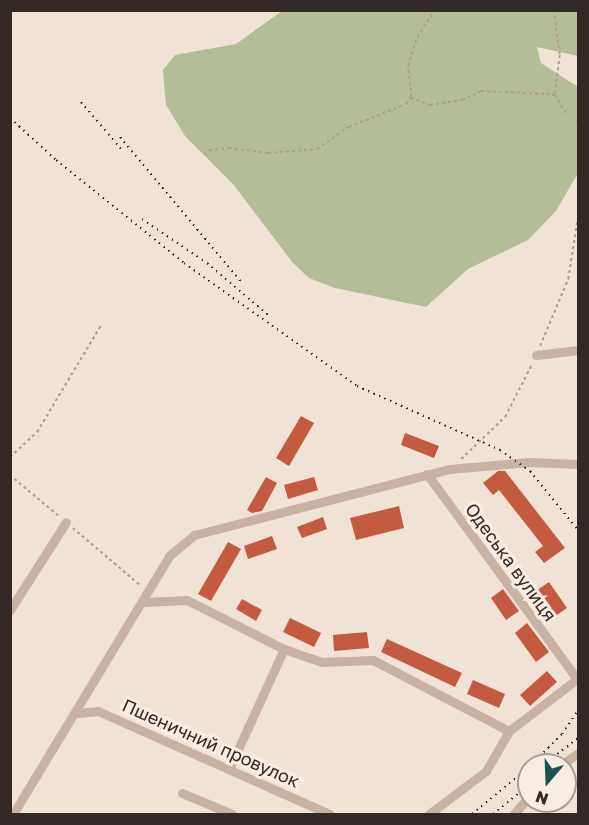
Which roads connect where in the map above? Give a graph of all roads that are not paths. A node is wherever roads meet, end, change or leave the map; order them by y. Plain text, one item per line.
1 (579, 350) edge
2 (536, 356) dead end
3 (579, 464) edge
4 (427, 474) junction
5 (66, 522) road end
6 (144, 602) junction
7 (10, 610) edge
8 (284, 649) junction
9 (78, 713) junction
10 (509, 731) junction
11 (229, 770) junction
12 (182, 793) dead end
13 (14, 814) edge
14 (232, 814) edge
15 (329, 814) edge
16 (429, 814) edge

1 - 2 street
3 - 4 street
4 - 6 street
4 - 10 street, Одеська вулиця
5 - 7 street
6 - 8 street
6 - 9 street
8 - 10 street
8 - 11 street
9 - 11 street, Пшеничний провулок
9 - 13 street
10 - 16 street, Одеська вулиця
11 - 15 street, Пшеничний провулок
12 - 14 street

